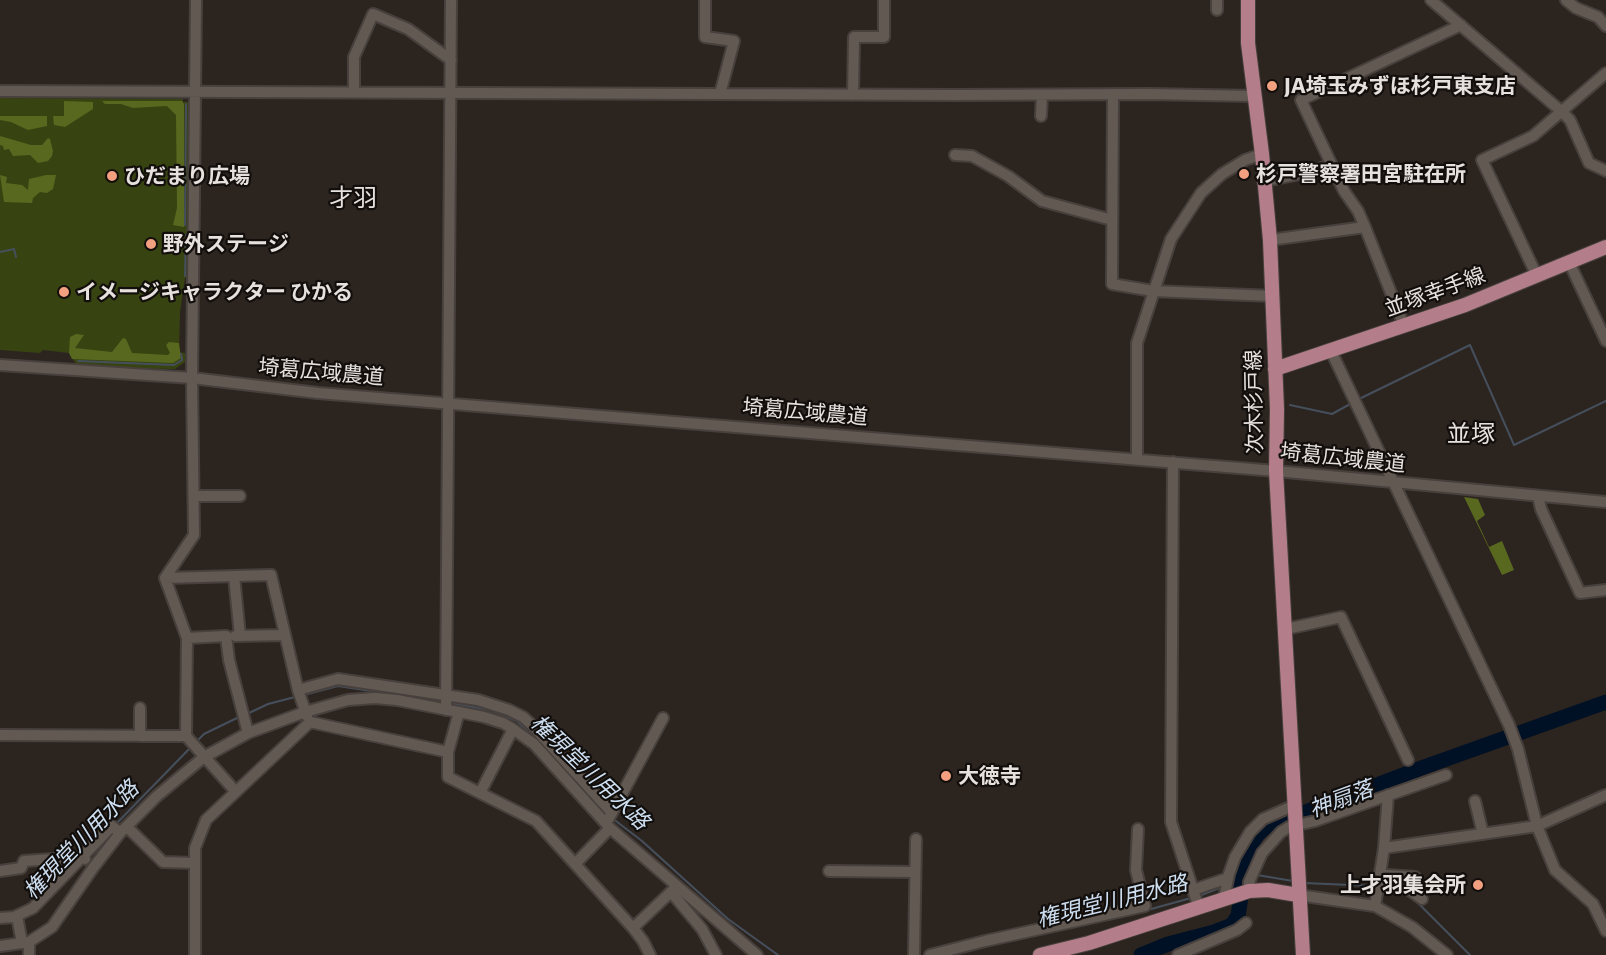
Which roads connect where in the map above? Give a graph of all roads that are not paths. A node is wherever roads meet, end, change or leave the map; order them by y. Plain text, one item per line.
1 (196, 0) edge
2 (451, 0) edge
3 (705, 0) edge
4 (884, 0) edge
5 (1248, 0) edge
6 (1431, 0) edge
7 (1566, 0) edge
8 (1461, 25) junction
9 (1606, 26) edge
10 (451, 60) junction
11 (1606, 73) edge
12 (0, 91) edge
13 (195, 92) junction
14 (354, 92) junction
15 (450, 93) junction
16 (720, 94) junction
17 (853, 94) junction
18 (1042, 94) junction
19 (1113, 94) junction
20 (1254, 96) junction
21 (1562, 111) junction
22 (1041, 116) dead end
23 (1262, 154) junction
24 (955, 155) dead end
25 (1330, 165) junction
26 (1606, 171) edge
27 (1265, 180) junction
28 (1112, 220) junction
29 (1365, 227) junction
30 (1270, 240) junction
31 (1606, 247) edge
32 (1569, 262) junction
33 (1536, 276) junction
34 (1153, 291) junction
35 (1272, 296) junction
36 (1404, 326) junction
37 (1606, 341) edge
38 (1331, 351) junction
39 (0, 365) edge
40 (1275, 369) junction
41 (192, 378) junction
42 (448, 402) junction
43 (1137, 459) junction
44 (1173, 462) junction
45 (1276, 471) junction
46 (1393, 482) junction
47 (194, 496) junction
48 (240, 496) dead end
49 (1538, 496) junction
50 (1606, 502) edge
51 (234, 576) junction
52 (165, 578) junction
53 (1606, 590) edge
54 (1286, 629) junction
55 (285, 635) junction
56 (226, 636) junction
57 (240, 636) junction
58 (188, 638) junction
59 (298, 690) junction
60 (447, 695) junction
61 (140, 708) dead end
62 (446, 710) junction
63 (509, 710) junction
64 (459, 712) junction
65 (308, 717) junction
66 (663, 718) dead end
67 (503, 723) junction
68 (513, 729) junction
69 (248, 733) junction
70 (0, 735) edge
71 (140, 736) junction
72 (186, 736) junction
73 (448, 752) junction
74 (204, 757) junction
75 (1408, 760) dead end
76 (1446, 775) dead end
77 (236, 792) junction
78 (480, 793) junction
79 (1388, 795) junction
80 (1606, 795) edge
81 (1475, 801) dead end
82 (1295, 805) junction
83 (612, 813) junction
84 (1296, 825) junction
85 (608, 826) junction
86 (1537, 826) junction
87 (1138, 829) dead end
88 (124, 830) junction
89 (1483, 834) junction
90 (916, 839) dead end
91 (1384, 848) junction
92 (82, 857) junction
93 (195, 863) junction
94 (575, 864) junction
95 (93, 868) junction
96 (0, 871) edge
97 (829, 871) dead end
98 (915, 872) junction
99 (1415, 877) dead end
100 (1228, 878) junction
101 (1379, 878) junction
102 (674, 889) junction
103 (1193, 890) junction
104 (1249, 891) junction
105 (1298, 895) junction
106 (1224, 898) junction
107 (1422, 900) dead end
108 (1375, 906) junction
109 (1198, 908) junction
110 (17, 916) junction
111 (0, 918) edge
112 (1246, 923) dead end
113 (633, 928) junction
114 (1606, 931) edge
115 (26, 943) junction
116 (1207, 944) junction
117 (0, 946) edge
118 (29, 955) edge
119 (195, 955) edge
120 (650, 955) edge
121 (716, 955) edge
122 (757, 955) edge
123 (914, 955) edge
124 (930, 955) edge
125 (1040, 955) edge
126 (1178, 955) edge
127 (1211, 955) edge
128 (1303, 955) edge
129 (1447, 955) edge

1 - 13 street
2 - 10 street
3 - 16 street
4 - 17 street
5 - 20 main road, 次木杉戸線
6 - 8 street
7 - 9 street
8 - 21 street
8 - 25 street
10 - 14 street
10 - 15 street
11 - 21 street
12 - 13 street
13 - 14 street
13 - 41 street
14 - 15 street
15 - 16 street
15 - 42 street
16 - 17 street
17 - 18 street
18 - 19 street
18 - 22 street
19 - 20 street
19 - 28 street
20 - 23 main road, 次木杉戸線
21 - 26 street
21 - 33 street
23 - 27 main road, 次木杉戸線
23 - 34 street
24 - 28 street
25 - 27 street
25 - 29 street
27 - 30 main road, 次木杉戸線
28 - 34 street
29 - 30 street
29 - 36 street
30 - 35 main road, 次木杉戸線
31 - 32 main road, 並塚幸手線
32 - 33 main road, 並塚幸手線
32 - 37 street
33 - 36 main road, 並塚幸手線
34 - 35 street
34 - 43 street
35 - 40 main road, 次木杉戸線
36 - 38 main road, 並塚幸手線
38 - 40 main road, 並塚幸手線
38 - 46 street
39 - 41 street, 埼葛広域農道
40 - 45 main road, 次木杉戸線
41 - 42 street, 埼葛広域農道
41 - 47 street
42 - 43 street, 埼葛広域農道
42 - 60 street
43 - 44 street, 埼葛広域農道
44 - 45 street, 埼葛広域農道
44 - 103 street
45 - 46 street, 埼葛広域農道
45 - 54 main road, 次木杉戸線
46 - 49 street, 埼葛広域農道
46 - 86 street
47 - 48 street
47 - 52 street
49 - 50 street, 埼葛広域農道
49 - 53 street
51 - 52 street
51 - 55 street
51 - 57 street
52 - 58 street
54 - 75 street
54 - 82 main road, 次木杉戸線
55 - 57 street
55 - 59 street
56 - 57 street
56 - 58 street
56 - 69 street
58 - 72 street
59 - 60 street
59 - 65 street
60 - 62 street
60 - 63 street
61 - 71 street
62 - 64 street
62 - 65 street
63 - 67 street
63 - 83 street
64 - 67 street
64 - 73 street
65 - 69 street
65 - 73 street
65 - 77 street
66 - 83 street
67 - 68 street
68 - 78 street
68 - 85 street
69 - 74 street
70 - 71 street
71 - 72 street
72 - 74 street
73 - 78 street
74 - 77 street
74 - 88 street
76 - 79 street
77 - 93 street
78 - 94 street
79 - 84 street
79 - 91 street
80 - 86 street
81 - 89 street
82 - 84 main road, 次木杉戸線
82 - 100 street
83 - 85 street
84 - 104 street
84 - 105 main road
85 - 94 street
85 - 102 street
86 - 89 street
86 - 114 street
87 - 124 street
88 - 92 street
88 - 93 street
88 - 95 street
89 - 91 street
90 - 98 street
91 - 101 street
92 - 95 street
92 - 96 street
92 - 110 street
93 - 119 street
94 - 113 street
95 - 115 street
97 - 98 street
98 - 123 street
99 - 101 street
100 - 103 street
100 - 106 street
101 - 107 street
101 - 108 street
102 - 113 street
102 - 121 street
102 - 122 street
103 - 109 street
104 - 105 main road
104 - 106 main road
105 - 108 street
105 - 128 main road
106 - 109 main road
108 - 129 street
109 - 125 main road
110 - 111 street
110 - 115 street
112 - 116 street
113 - 120 street
115 - 117 street
115 - 118 street
116 - 126 street
116 - 127 street

